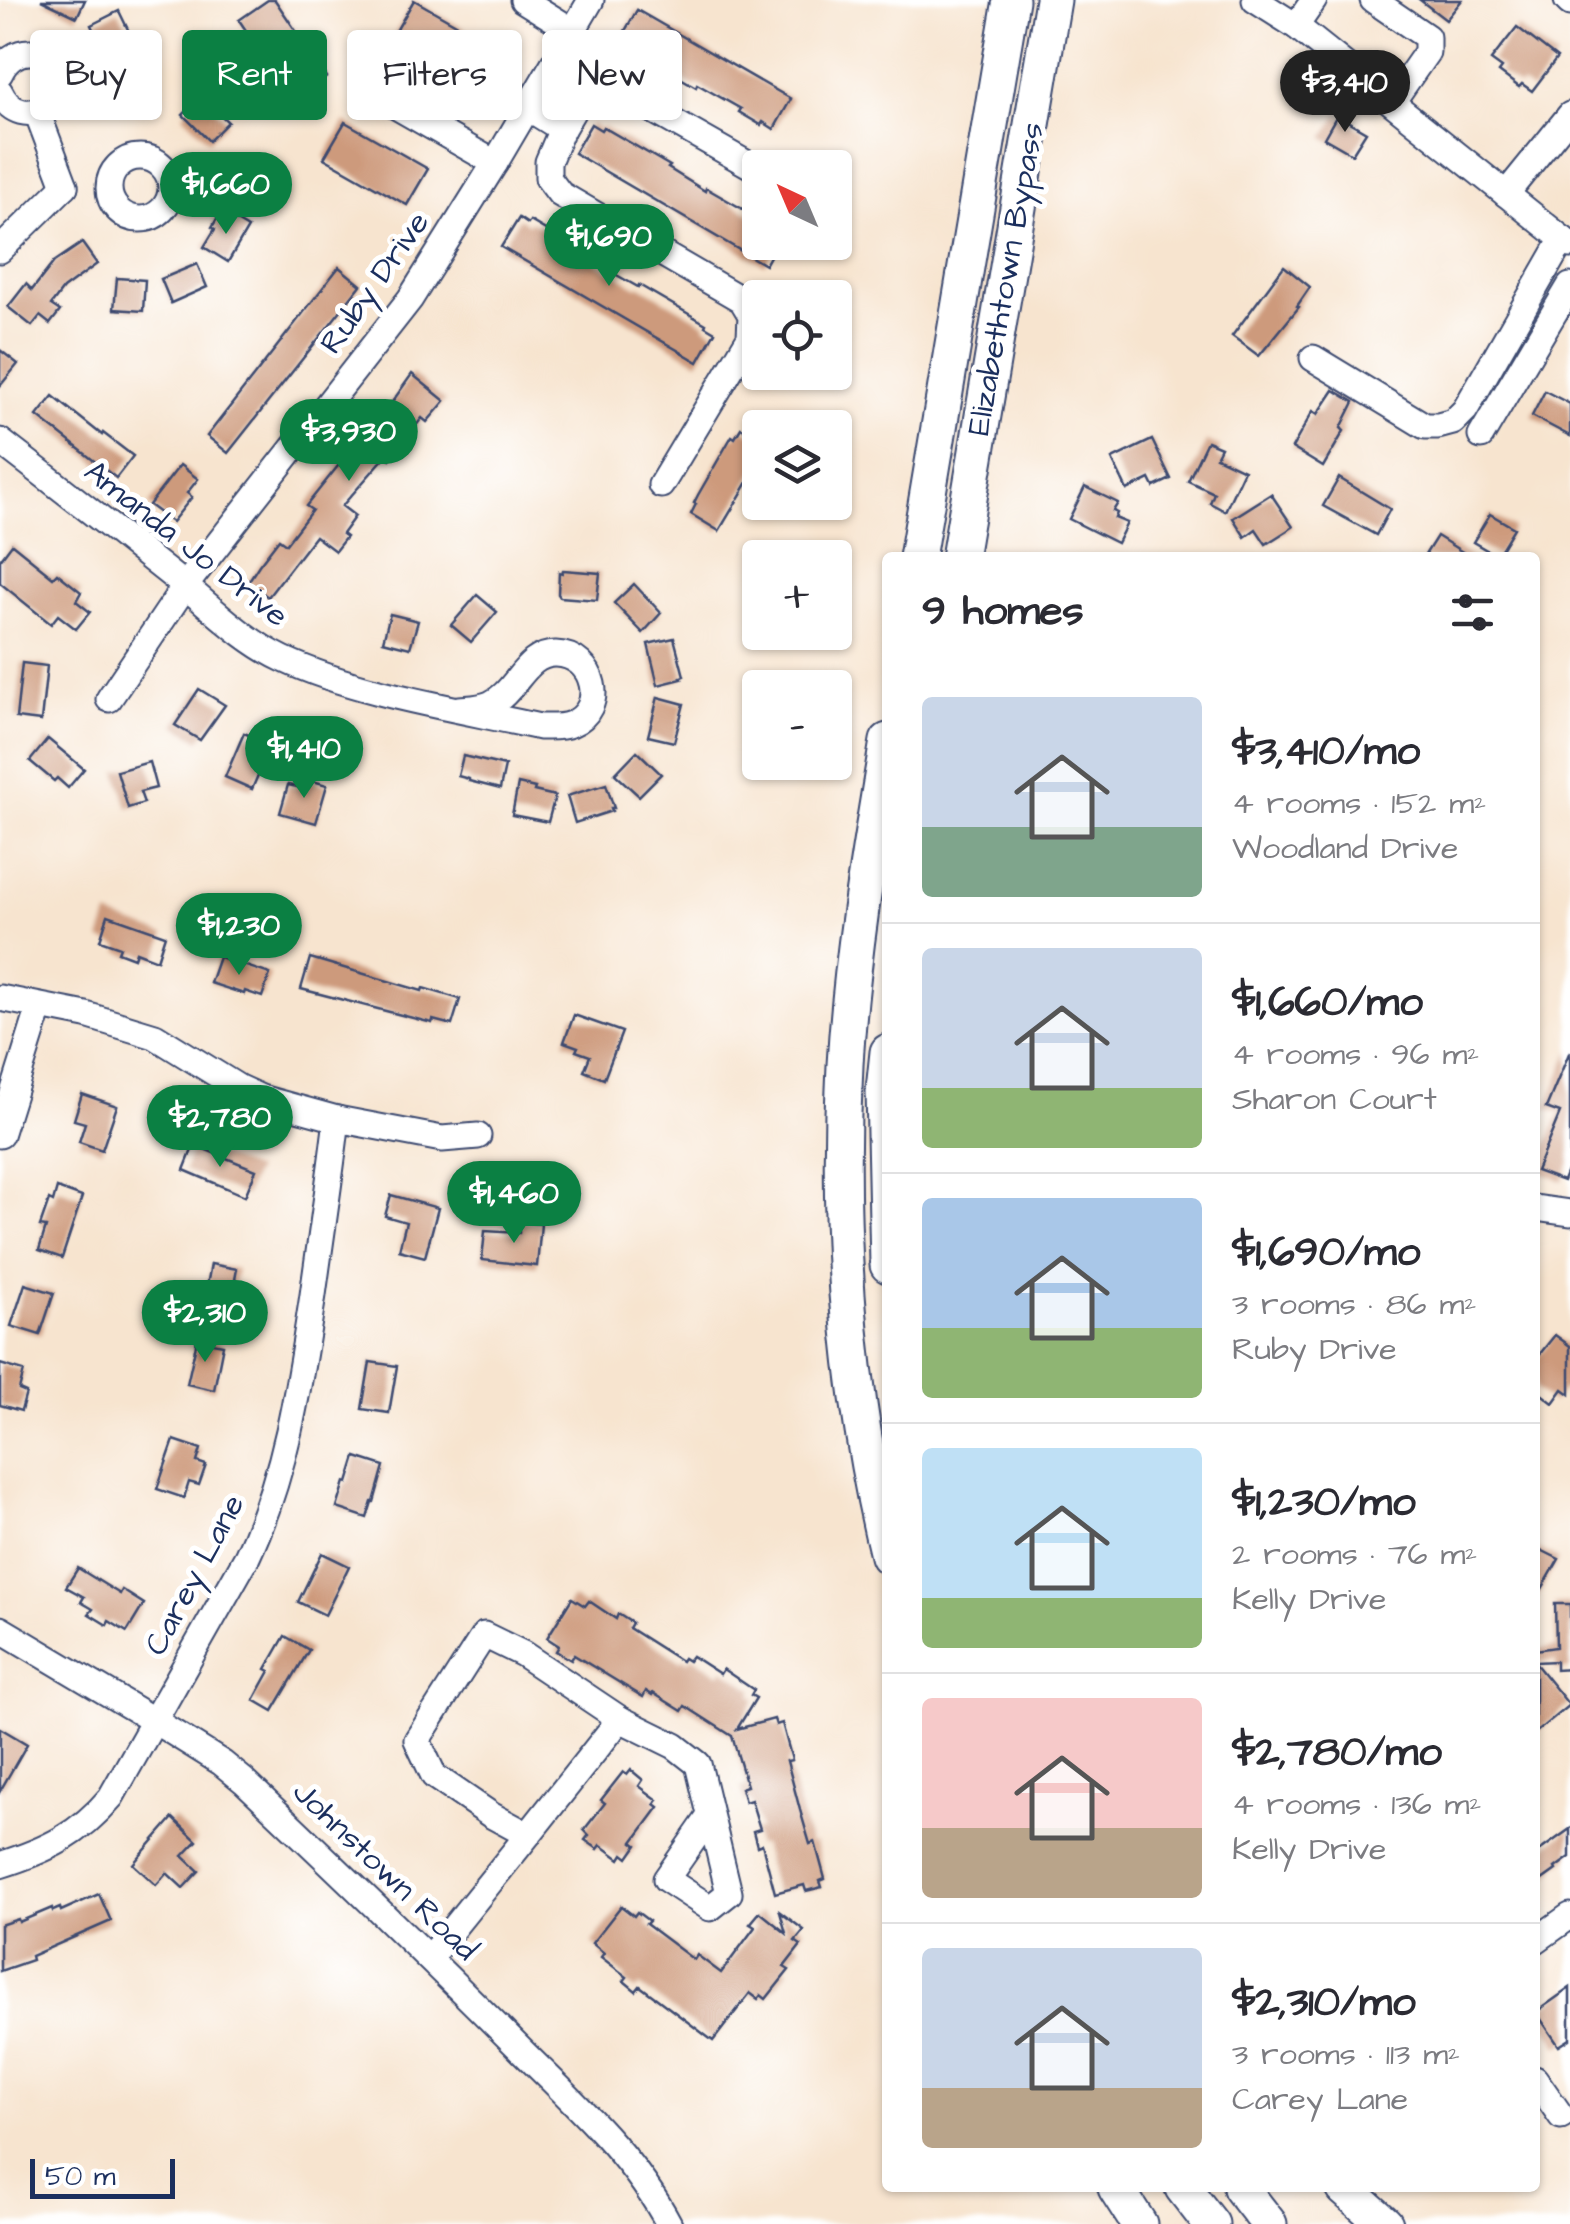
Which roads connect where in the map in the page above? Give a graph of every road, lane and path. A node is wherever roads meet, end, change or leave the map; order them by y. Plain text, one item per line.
1 (523, 0) edge
2 (591, 0) edge
3 (1011, 0) edge
4 (1053, 0) edge
5 (1255, 0) edge
6 (1314, 0) edge
7 (1373, 0) edge
8 (1296, 26) junction
9 (571, 30) edge
10 (574, 30) edge
11 (30, 53) edge
12 (0, 73) edge
13 (542, 84) edge
14 (0, 92) edge
15 (1392, 102) junction
16 (528, 108) junction
17 (30, 112) edge
18 (1570, 115) edge
19 (41, 120) edge
20 (420, 120) edge
21 (562, 129) junction
22 (742, 161) edge
23 (496, 163) junction
24 (65, 186) junction
25 (109, 190) dead end
26 (1506, 194) junction
27 (1566, 242) edge
28 (0, 250) edge
29 (1570, 286) edge
30 (1312, 358) dead end
31 (1481, 436) dead end
32 (0, 441) edge
33 (662, 486) dead end
34 (918, 552) edge
35 (960, 552) edge
36 (186, 586) junction
37 (109, 700) dead end
38 (460, 709) junction
39 (882, 779) edge
40 (0, 998) edge
41 (40, 1007) junction
42 (337, 1119) junction
43 (0, 1135) edge
44 (478, 1136) dead end
45 (1540, 1209) edge
46 (1570, 1212) edge
47 (882, 1529) edge
48 (0, 1629) edge
49 (153, 1720) junction
50 (620, 1720) junction
51 (710, 1816) dead end
52 (528, 1835) junction
53 (0, 1865) edge
54 (1570, 1916) edge
55 (1540, 1937) edge
56 (429, 1958) junction
57 (1540, 2086) edge
58 (1561, 2116) dead end
59 (1186, 2192) edge
60 (1243, 2192) edge
61 (1349, 2192) edge
62 (669, 2224) edge
63 (1211, 2224) edge
64 (1269, 2224) edge
65 (1385, 2224) edge

1 - 9 street
2 - 10 street, Ruby Drive
3 - 34 highway, Elizabethtown Bypass
4 - 35 highway, Elizabethtown Bypass
5 - 8 street
6 - 8 street
7 - 15 street
8 - 15 street
11 - 12 street
13 - 16 street, Ruby Drive
14 - 17 street
15 - 26 street
16 - 21 street
16 - 23 street, Ruby Drive
18 - 26 street
19 - 24 street
20 - 23 street
21 - 22 street
21 - 33 street
23 - 36 street, Ruby Drive
24 - 25 street
24 - 28 street
26 - 27 street
27 - 30 street
29 - 31 street
32 - 36 street, Amanda Jo Drive
36 - 37 street, Ruby Drive
36 - 38 street, Amanda Jo Drive
38 - 38 street, Amanda Jo Drive
39 - 47 highway
40 - 41 street
41 - 42 street
41 - 43 street
42 - 44 street
42 - 49 street, Carey Lane
45 - 46 street
48 - 49 street, Johnstown Road
49 - 53 street, Carey Lane
49 - 56 street, Johnstown Road
50 - 51 street
50 - 52 street
50 - 52 street
52 - 56 street
54 - 55 street
56 - 62 street, Johnstown Road
57 - 58 street
59 - 63 highway
60 - 64 highway
61 - 65 highway

